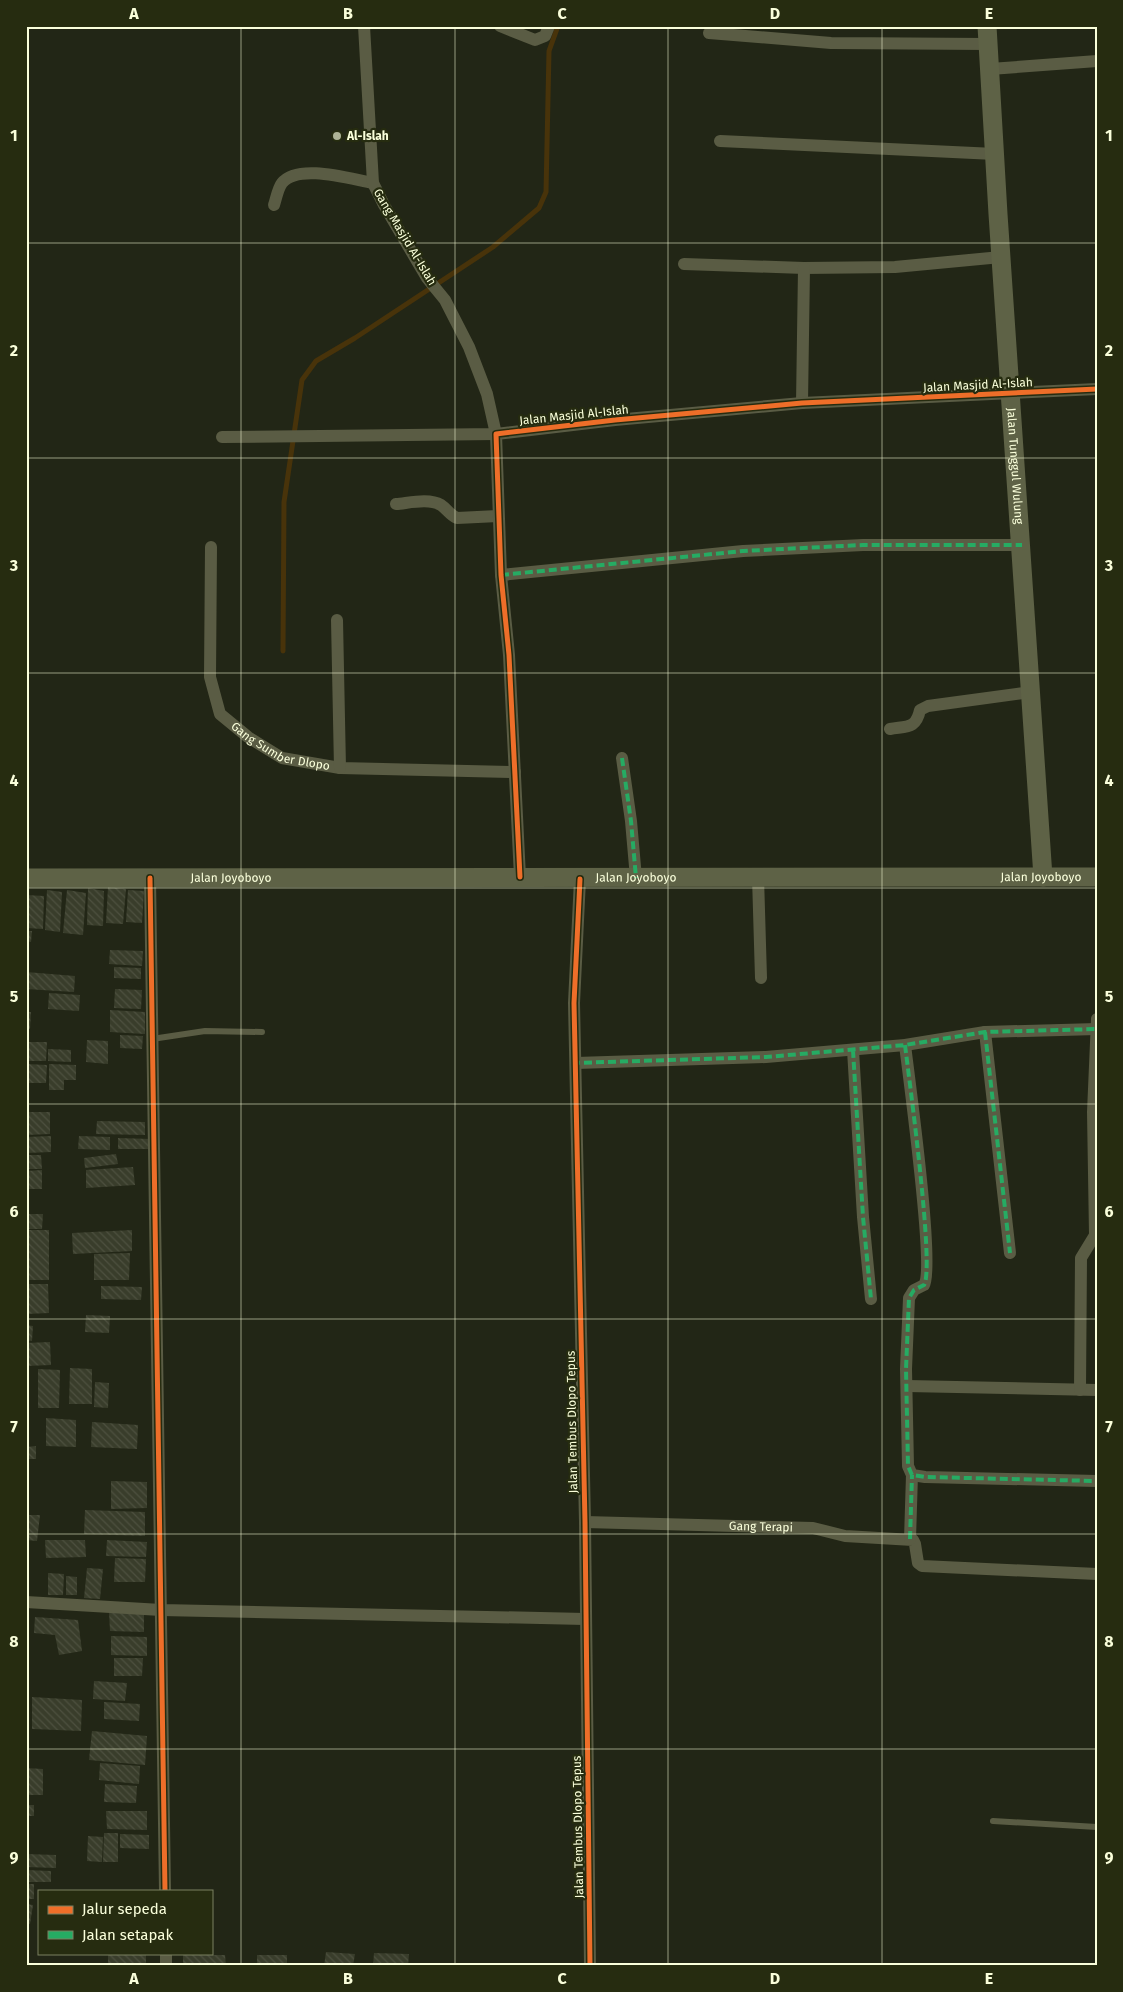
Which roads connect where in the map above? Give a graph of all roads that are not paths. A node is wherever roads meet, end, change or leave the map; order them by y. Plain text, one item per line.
1 (364, 26) edge
2 (500, 26) edge
3 (549, 26) edge
4 (709, 33) dead end
5 (988, 35) edge
6 (1097, 61) edge
7 (990, 69) junction
8 (720, 141) dead end
9 (995, 154) junction
10 (373, 182) junction
11 (274, 205) dead end
12 (1001, 257) junction
13 (684, 264) dead end
14 (804, 268) junction
15 (1097, 389) edge
16 (1012, 393) junction
17 (802, 403) junction
18 (496, 434) junction
19 (222, 437) dead end
20 (396, 504) dead end
21 (498, 516) junction
22 (1022, 545) junction
23 (211, 546) dead end
24 (501, 575) junction
25 (336, 620) dead end
26 (1031, 692) junction
27 (890, 728) dead end
28 (622, 758) dead end
29 (340, 768) junction
30 (515, 772) junction
31 (520, 877) junction
32 (758, 877) junction
33 (1044, 877) junction
34 (1097, 877) edge
35 (26, 878) edge
36 (150, 878) junction
37 (636, 878) junction
38 (580, 879) junction
39 (761, 978) dead end
40 (1097, 1019) edge
41 (1096, 1029) edge
42 (262, 1032) dead end
43 (986, 1032) junction
44 (152, 1039) junction
45 (905, 1045) junction
46 (853, 1050) junction
47 (576, 1063) junction
48 (1095, 1112) edge
49 (1096, 1235) edge
50 (1010, 1253) dead end
51 (871, 1299) dead end
52 (907, 1386) junction
53 (1080, 1390) junction
54 (1097, 1390) edge
55 (912, 1475) junction
56 (1097, 1481) edge
57 (585, 1522) junction
58 (910, 1539) junction
59 (1097, 1574) edge
60 (26, 1602) edge
61 (161, 1610) junction
62 (585, 1618) junction
63 (993, 1821) dead end
64 (1097, 1827) edge
65 (165, 1890) edge
66 (590, 1966) edge

1 - 10 street, Gang Masjid Al-Islah
2 - 3 street
4 - 5 street
5 - 7 main road, Jalan Tunggul Wulung
6 - 7 street
7 - 9 main road, Jalan Tunggul Wulung
8 - 9 street
9 - 12 main road, Jalan Tunggul Wulung
10 - 11 street
10 - 18 street, Gang Masjid Al-Islah
12 - 14 street
12 - 16 main road, Jalan Tunggul Wulung
13 - 14 street
14 - 17 street
15 - 16 street, Jalan Masjid Al-Islah
16 - 17 street, Jalan Masjid Al-Islah
16 - 22 main road, Jalan Tunggul Wulung
17 - 18 street, Jalan Masjid Al-Islah
18 - 19 street, Jalan Masjid Al-Islah
18 - 21 street
20 - 21 street
21 - 24 street
22 - 24 street
22 - 26 main road, Jalan Tunggul Wulung
23 - 29 street, Gang Sumber Dlopo
24 - 30 street
25 - 29 street
26 - 27 street
26 - 33 main road, Jalan Tunggul Wulung
28 - 37 street
29 - 30 street, Gang Sumber Dlopo
30 - 31 street
31 - 36 main road, Jalan Joyoboyo
31 - 38 main road, Jalan Joyoboyo
32 - 33 main road, Jalan Joyoboyo
32 - 37 main road, Jalan Joyoboyo
32 - 39 street
33 - 34 main road, Jalan Joyoboyo
35 - 36 main road, Jalan Joyoboyo
36 - 44 street
37 - 38 main road, Jalan Joyoboyo
38 - 47 street, Jalan Tembus Dlopo Tepus
40 - 41 street
41 - 43 street
41 - 48 street
42 - 44 lane
43 - 45 street
43 - 50 street
44 - 61 street
45 - 46 street
45 - 52 street
46 - 47 street
46 - 51 street
47 - 57 street, Jalan Tembus Dlopo Tepus
48 - 49 street
49 - 53 street
52 - 53 street
52 - 55 street
53 - 54 street
55 - 56 street
55 - 58 street
57 - 58 street, Gang Terapi
57 - 62 street, Jalan Tembus Dlopo Tepus
58 - 59 street
60 - 61 street
61 - 62 street
61 - 65 street
62 - 66 street, Jalan Tembus Dlopo Tepus
63 - 64 lane

